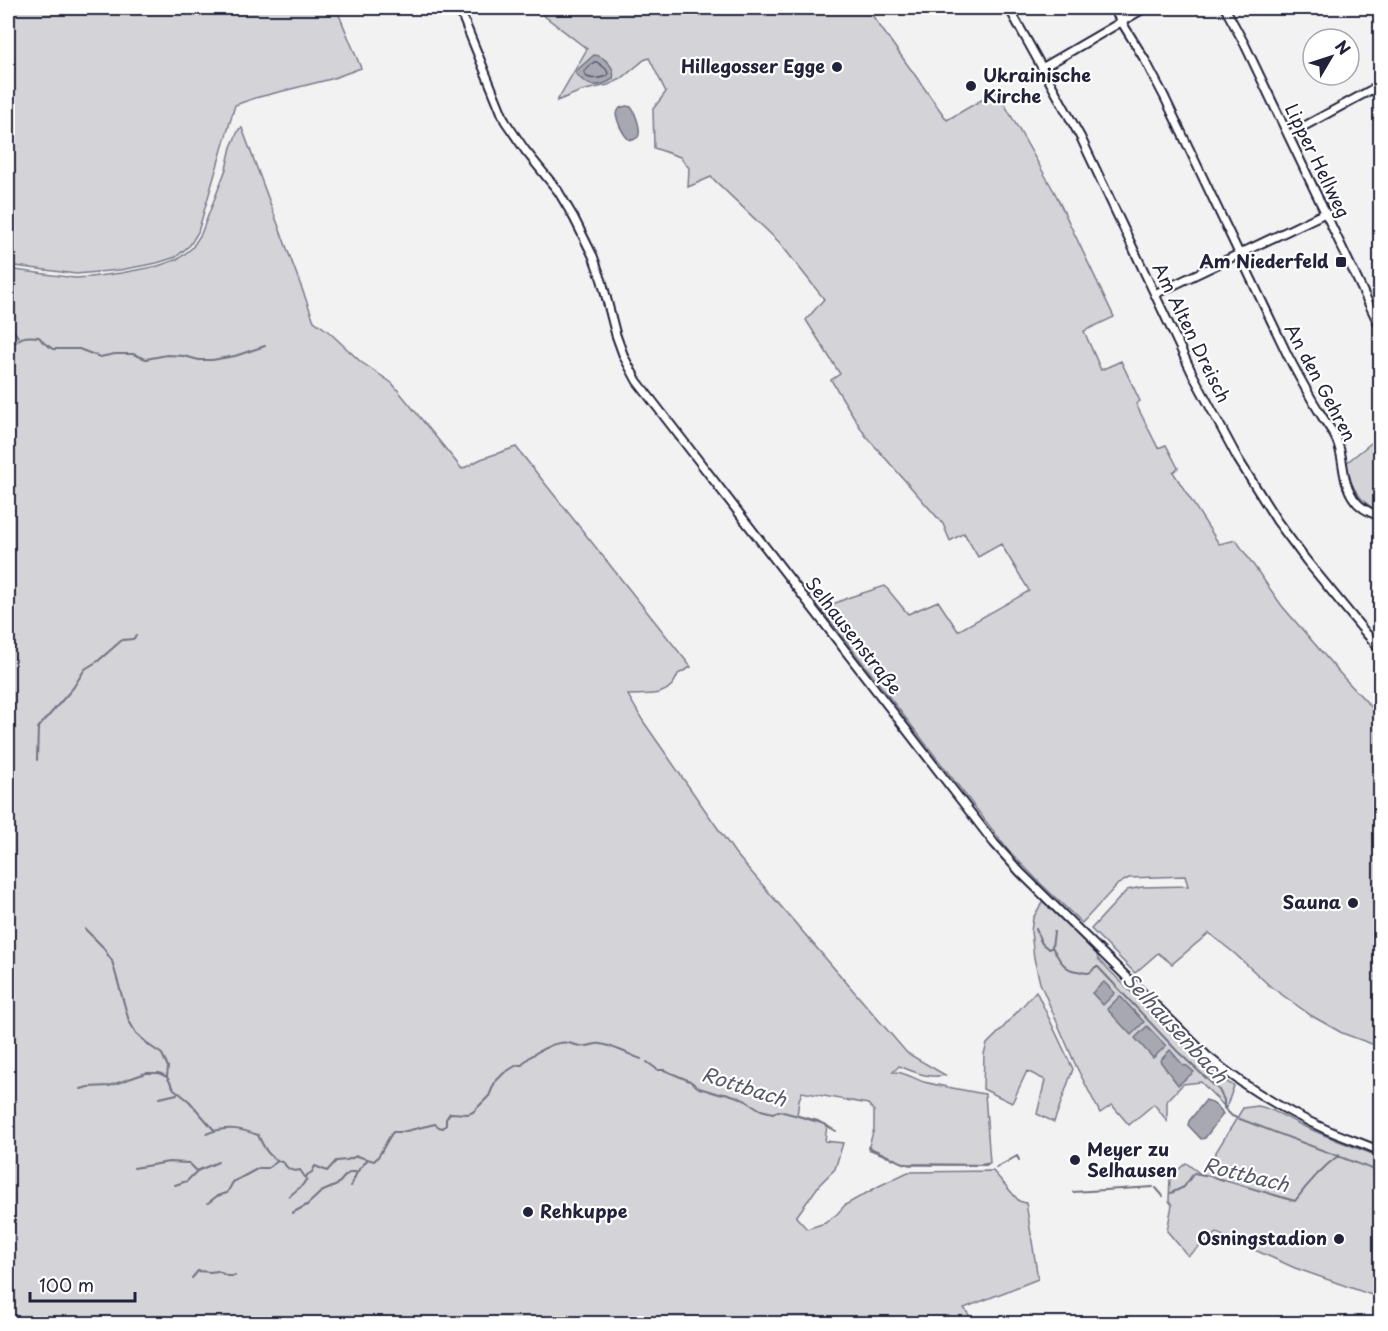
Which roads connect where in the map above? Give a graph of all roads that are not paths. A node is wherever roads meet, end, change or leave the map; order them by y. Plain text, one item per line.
1 (459, 8) edge
2 (1009, 8) edge
3 (1113, 8) edge
4 (1145, 8) edge
5 (1225, 8) edge
6 (1122, 21) junction
7 (1042, 68) junction
8 (1377, 86) edge
9 (1380, 101) edge
10 (1288, 135) junction
11 (1325, 213) junction
12 (1239, 254) junction
13 (1155, 294) junction
14 (1380, 327) edge
15 (1380, 516) edge
16 (1380, 649) edge
17 (1380, 1150) edge

1 - 17 street, Selhausenstraße
2 - 7 street, Am Alten Dreisch
3 - 6 street, An den Gehren
4 - 6 street
5 - 10 street, Lipper Hellweg
6 - 7 street
6 - 12 street, An den Gehren
7 - 13 street, Am Alten Dreisch
8 - 9 street
8 - 10 street
10 - 11 street, Lipper Hellweg
11 - 12 street
11 - 14 street, Lipper Hellweg
12 - 13 street
12 - 15 street, An den Gehren
13 - 16 street, Am Alten Dreisch

